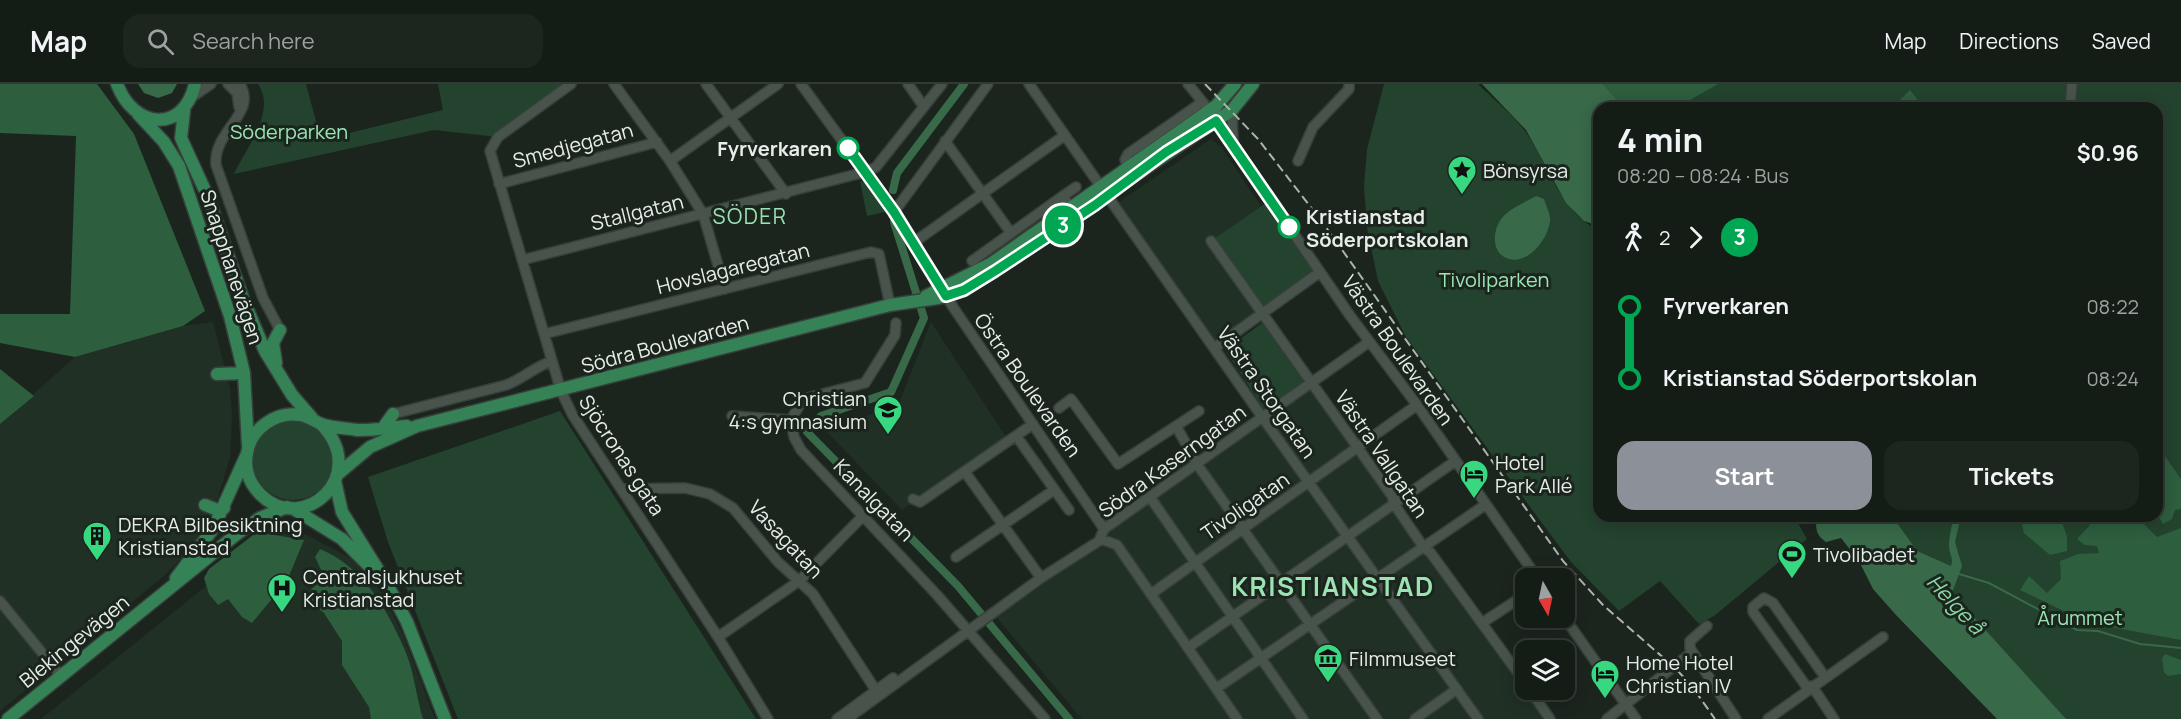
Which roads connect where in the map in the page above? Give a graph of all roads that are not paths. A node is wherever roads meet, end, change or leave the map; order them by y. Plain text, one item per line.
1 (117, 84) edge
2 (195, 84) edge
3 (211, 84) edge
4 (228, 84) edge
5 (240, 84) edge
6 (571, 84) edge
7 (614, 84) edge
8 (706, 84) edge
9 (778, 84) edge
10 (801, 84) edge
11 (908, 84) edge
12 (942, 84) edge
13 (988, 84) edge
14 (1029, 84) edge
15 (1188, 84) edge
16 (1235, 84) edge
17 (1254, 84) edge
18 (1349, 84) edge
19 (2072, 84) edge
20 (192, 97) junction
21 (2070, 102) edge
22 (924, 107) junction
23 (1232, 110) junction
24 (184, 111) junction
25 (1209, 111) junction
26 (138, 114) junction
27 (237, 118) junction
28 (731, 118) junction
29 (1065, 135) junction
30 (945, 141) junction
31 (657, 142) junction
32 (1233, 146) junction
33 (670, 161) junction
34 (1298, 161) dead end
35 (865, 172) junction
36 (499, 184) junction
37 (1100, 184) junction
38 (1076, 187) dead end
39 (786, 194) junction
40 (983, 194) junction
41 (1108, 195) junction
42 (1066, 202) junction
43 (894, 212) junction
44 (703, 214) junction
45 (1011, 233) junction
46 (1211, 242) dead end
47 (913, 243) junction
48 (522, 260) junction
49 (972, 261) dead end
50 (1320, 272) junction
51 (725, 289) junction
52 (943, 292) junction
53 (890, 305) junction
54 (1262, 313) junction
55 (896, 323) dead end
56 (280, 330) joint
57 (544, 334) junction
58 (1369, 342) junction
59 (1214, 348) junction
60 (552, 361) junction
61 (244, 373) junction
62 (218, 374) dead end
63 (281, 378) junction
64 (1312, 382) junction
65 (561, 391) junction
66 (1417, 405) junction
67 (1059, 408) dead end
68 (1199, 411) dead end
69 (393, 414) joint
70 (732, 416) dead end
71 (1262, 418) junction
72 (791, 420) junction
73 (316, 421) junction
74 (1034, 424) junction
75 (417, 426) junction
76 (1176, 426) junction
77 (383, 428) junction
78 (1017, 437) junction
79 (1358, 448) junction
80 (247, 451) junction
81 (1454, 462) junction
82 (1197, 464) junction
83 (965, 472) junction
84 (336, 478) junction
85 (1309, 483) junction
86 (623, 489) junction
87 (1054, 490) junction
88 (1150, 497) junction
89 (914, 499) dead end
90 (1394, 504) junction
91 (205, 505) dead end
92 (1485, 505) junction
93 (224, 508) junction
94 (290, 508) junction
95 (1069, 510) dead end
96 (862, 517) junction
97 (1002, 525) junction
98 (1104, 529) junction
99 (1243, 531) junction
100 (1348, 534) junction
101 (1101, 539) junction
102 (1424, 548) junction
103 (956, 556) dead end
104 (1195, 563) junction
105 (1530, 568) edge
106 (1041, 578) junction
107 (1380, 579) junction
108 (799, 581) junction
109 (1281, 583) junction
110 (388, 586) junction
111 (164, 592) junction
112 (1151, 594) junction
113 (0, 601) edge
114 (1515, 601) edge
115 (1233, 617) junction
116 (1482, 623) junction
117 (1311, 624) junction
118 (1707, 626) dead end
119 (1572, 628) edge
120 (969, 632) junction
121 (718, 637) junction
122 (1883, 637) dead end
123 (1189, 647) junction
124 (1692, 653) junction
125 (1261, 658) junction
126 (1515, 669) edge
127 (61, 676) junction
128 (1825, 677) junction
129 (1217, 688) junction
130 (1810, 688) junction
131 (875, 689) junction
132 (1457, 689) junction
133 (1537, 700) edge
134 (1628, 704) junction
135 (8, 719) edge
136 (444, 719) edge
137 (768, 719) edge
138 (837, 719) edge
139 (847, 719) edge
140 (1045, 719) edge
141 (1237, 719) edge
142 (1303, 719) edge
143 (1377, 719) edge
144 (1415, 719) edge
145 (1479, 719) edge
146 (1550, 719) edge
147 (1607, 719) edge
148 (1636, 719) edge
149 (1736, 719) edge
150 (1768, 719) edge
151 (1834, 719) edge

1 - 26 main road, Snapphanevägen
2 - 20 main road
3 - 20 street
4 - 27 street
5 - 27 street
6 - 36 street, Sjöcronas gata
7 - 31 street
8 - 28 street
9 - 28 street
10 - 35 street, Östra Boulevarden
11 - 22 street
12 - 22 street
13 - 30 street
14 - 29 street, Västra Storgatan
15 - 25 street, Västra Boulevarden
16 - 25 main road
17 - 23 main road
18 - 34 street
19 - 21 street
20 - 24 main road
22 - 35 street
23 - 25 main road
23 - 32 street
24 - 26 main road
24 - 63 main road, Snapphanevägen
25 - 32 street, Västra Boulevarden
25 - 37 main road, Södra Boulevarden
25 - 41 main road, Södra Boulevarden
26 - 61 main road, Snapphanevägen
27 - 56 street
28 - 33 street
28 - 39 street
29 - 37 street, Västra Storgatan
29 - 40 street
30 - 40 street
30 - 43 street
31 - 33 street
31 - 36 street, Smedjegatan
32 - 50 street, Västra Boulevarden
33 - 44 street
35 - 39 street, Stallgatan
35 - 43 street, Östra Boulevarden
36 - 48 street, Sjöcronas gata
37 - 41 street, Västra Storgatan
37 - 42 main road, Södra Boulevarden
38 - 42 street
39 - 44 street, Stallgatan
40 - 45 street
40 - 47 street
41 - 52 main road, Södra Boulevarden
41 - 59 street, Västra Storgatan
42 - 45 street
42 - 52 main road, Södra Boulevarden
43 - 47 street, Östra Boulevarden
44 - 48 street, Stallgatan
44 - 51 street
45 - 49 street
46 - 54 street, Västra Vallgatan
47 - 52 street, Östra Boulevarden
48 - 57 street, Sjöcronas gata
50 - 54 street
50 - 58 street, Västra Boulevarden
51 - 53 street, Hovslagaregatan
51 - 57 street, Hovslagaregatan
52 - 53 main road, Södra Boulevarden
52 - 74 street, Östra Boulevarden
53 - 65 main road, Södra Boulevarden
54 - 59 street
54 - 64 street, Västra Vallgatan
55 - 72 street
56 - 63 main road
57 - 60 street, Sjöcronas gata
58 - 64 street, Södra Kaserngatan
58 - 66 street, Västra Boulevarden
59 - 71 street, Västra Storgatan
60 - 65 street, Sjöcronas gata
60 - 69 street
61 - 62 main road
61 - 80 main road, Snapphanevägen
63 - 73 main road, Snapphanevägen
64 - 71 street, Södra Kaserngatan
64 - 79 street, Västra Vallgatan
65 - 75 main road, Södra Boulevarden
65 - 86 street, Sjöcronas gata
66 - 79 street, Tivoligatan
66 - 81 street, Västra Boulevarden
67 - 76 street
68 - 76 street
69 - 77 main road
70 - 72 street
71 - 82 street, Södra Kaserngatan
71 - 85 street, Västra Storgatan
72 - 96 street, Kanalgatan
73 - 77 main road, Södra Boulevarden
73 - 80 main road
73 - 84 main road
74 - 78 street
74 - 98 street, Östra Boulevarden
75 - 77 main road, Södra Boulevarden
75 - 84 main road, Södra Boulevarden
76 - 82 street
78 - 83 street
78 - 87 street
79 - 85 street, Tivoligatan
79 - 90 street, Västra Vallgatan
80 - 93 main road, Blekingevägen
80 - 94 main road
81 - 90 street
81 - 92 street, Västra Boulevarden
82 - 88 street, Södra Kaserngatan
82 - 99 street
83 - 89 street
83 - 97 street
84 - 94 main road
84 - 110 main road
85 - 99 street, Tivoligatan
85 - 100 street, Västra Storgatan
86 - 108 street, Vasagatan
86 - 121 street, Sjöcronas gata
87 - 95 street
87 - 97 street
88 - 98 street, Södra Kaserngatan
88 - 104 street
90 - 100 street
90 - 102 street, Västra Vallgatan
91 - 93 main road
92 - 102 street
92 - 105 street, Västra Boulevarden
93 - 111 main road, Blekingevägen
94 - 110 main road
94 - 111 main road, Blekingevägen
96 - 108 street
96 - 120 street, Kanalgatan
97 - 103 street
97 - 106 street
98 - 101 street, Södra Kaserngatan
99 - 104 street, Tivoligatan
99 - 109 street
100 - 107 street, Västra Storgatan
100 - 109 street
101 - 106 street, Södra Kaserngatan
101 - 112 street
102 - 107 street
102 - 116 street, Västra Vallgatan
104 - 112 street, Tivoligatan
104 - 115 street
106 - 120 street, Södra Kaserngatan
107 - 117 street
107 - 132 street, Västra Storgatan
108 - 121 street
108 - 131 street, Vasagatan
109 - 115 street
109 - 117 street
110 - 136 main road
111 - 127 main road, Blekingevägen
112 - 123 street
113 - 127 street
114 - 116 street
115 - 123 street
115 - 125 street
116 - 126 street, Västra Vallgatan
117 - 125 street
117 - 143 street
118 - 124 street
119 - 134 street
120 - 131 street, Södra Kaserngatan
120 - 139 street, Södra Kaserngatan
120 - 140 street, Kanalgatan
121 - 137 street, Sjöcronas gata
122 - 128 street
123 - 129 street
124 - 134 street
124 - 149 street
125 - 129 street
125 - 142 street
127 - 135 main road, Blekingevägen
128 - 130 street
128 - 130 street
129 - 141 street
130 - 150 street
130 - 151 street
131 - 138 street, Södra Kaserngatan
132 - 144 street
132 - 145 street, Västra Storgatan
133 - 146 street
134 - 147 street
134 - 148 street

